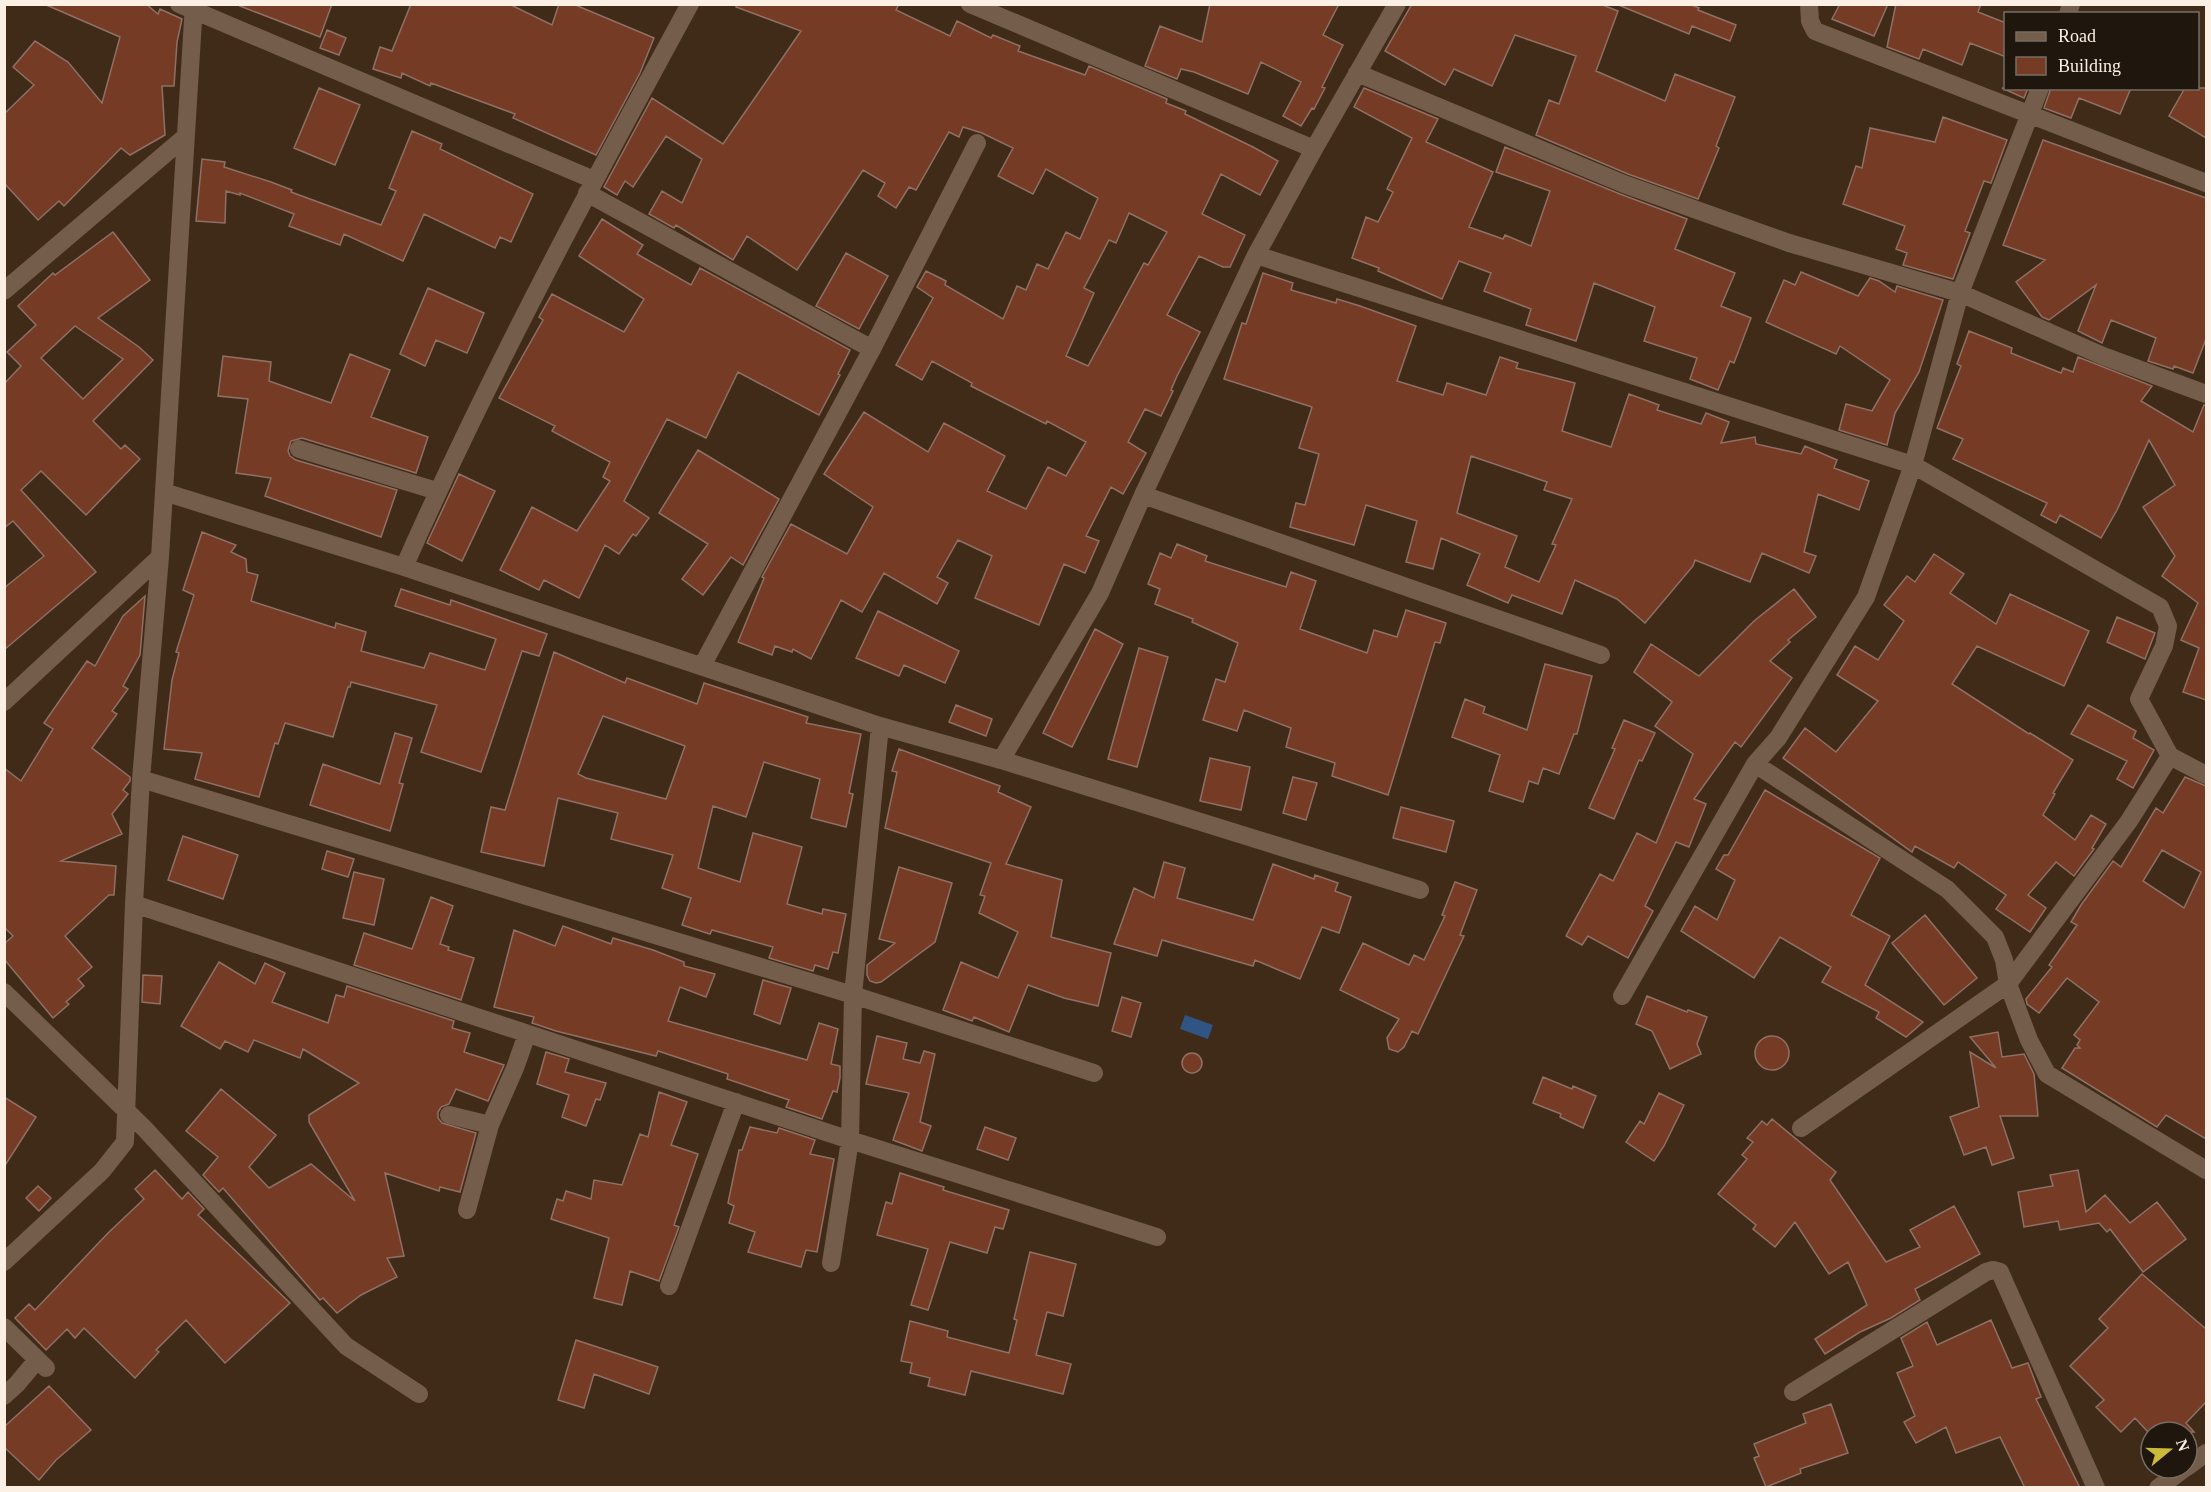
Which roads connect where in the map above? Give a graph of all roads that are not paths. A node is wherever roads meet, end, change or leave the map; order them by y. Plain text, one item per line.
1 (690, 4) edge
2 (970, 4) edge
3 (1397, 4) edge
4 (1809, 4) edge
5 (189, 7) edge
6 (1357, 73) junction
7 (2039, 90) edge
8 (2031, 113) junction
9 (185, 137) junction
10 (977, 143) dead end
11 (1314, 149) junction
12 (2206, 183) edge
13 (590, 186) junction
14 (1256, 255) junction
15 (4, 291) edge
16 (1960, 293) junction
17 (872, 349) junction
18 (2206, 394) edge
19 (299, 449) dead end
20 (1913, 465) junction
21 (438, 491) junction
22 (164, 492) junction
23 (1143, 495) junction
24 (160, 557) junction
25 (404, 567) junction
26 (1601, 655) dead end
27 (702, 666) junction
28 (4, 702) edge
29 (880, 726) junction
30 (2170, 756) junction
31 (1001, 760) junction
32 (1755, 764) junction
33 (2206, 775) edge
34 (141, 779) junction
35 (1420, 890) dead end
36 (134, 904) junction
37 (2008, 984) junction
38 (4, 992) edge
39 (853, 995) junction
40 (1622, 996) dead end
41 (526, 1034) junction
42 (1094, 1073) dead end
43 (736, 1102) junction
44 (126, 1111) junction
45 (449, 1115) dead end
46 (490, 1125) junction
47 (1801, 1128) dead end
48 (850, 1140) junction
49 (2206, 1170) edge
50 (467, 1210) dead end
51 (1157, 1237) dead end
52 (4, 1262) edge
53 (831, 1263) dead end
54 (669, 1286) dead end
55 (4, 1327) edge
56 (1793, 1392) dead end
57 (418, 1394) dead end
58 (4, 1396) edge
59 (2096, 1488) edge

1 - 13 street
2 - 11 street
3 - 6 street
4 - 8 street
5 - 9 street
5 - 13 street
6 - 11 street
6 - 16 street
7 - 8 street
8 - 12 street
8 - 16 street
9 - 15 street
9 - 22 street
10 - 17 street
11 - 14 street
13 - 17 street
13 - 21 street
14 - 20 street
14 - 23 street
16 - 18 street
16 - 20 street
17 - 27 street
19 - 21 street
20 - 30 street
20 - 32 street
21 - 25 street
22 - 24 street
22 - 25 street
23 - 26 street
23 - 31 street
24 - 28 street
24 - 34 street
25 - 27 street
27 - 29 street
29 - 31 street
29 - 39 street
30 - 33 street
30 - 37 street
31 - 35 street
32 - 37 street
32 - 40 street
34 - 36 street
34 - 39 street
36 - 41 street
36 - 44 street
37 - 47 street
37 - 49 street
38 - 44 street
39 - 42 street
39 - 48 street
41 - 43 street
41 - 46 street
43 - 48 street
43 - 54 street
44 - 52 street
44 - 57 street
45 - 46 street
46 - 50 street
48 - 51 street
48 - 53 street
55 - 58 street
56 - 59 street

